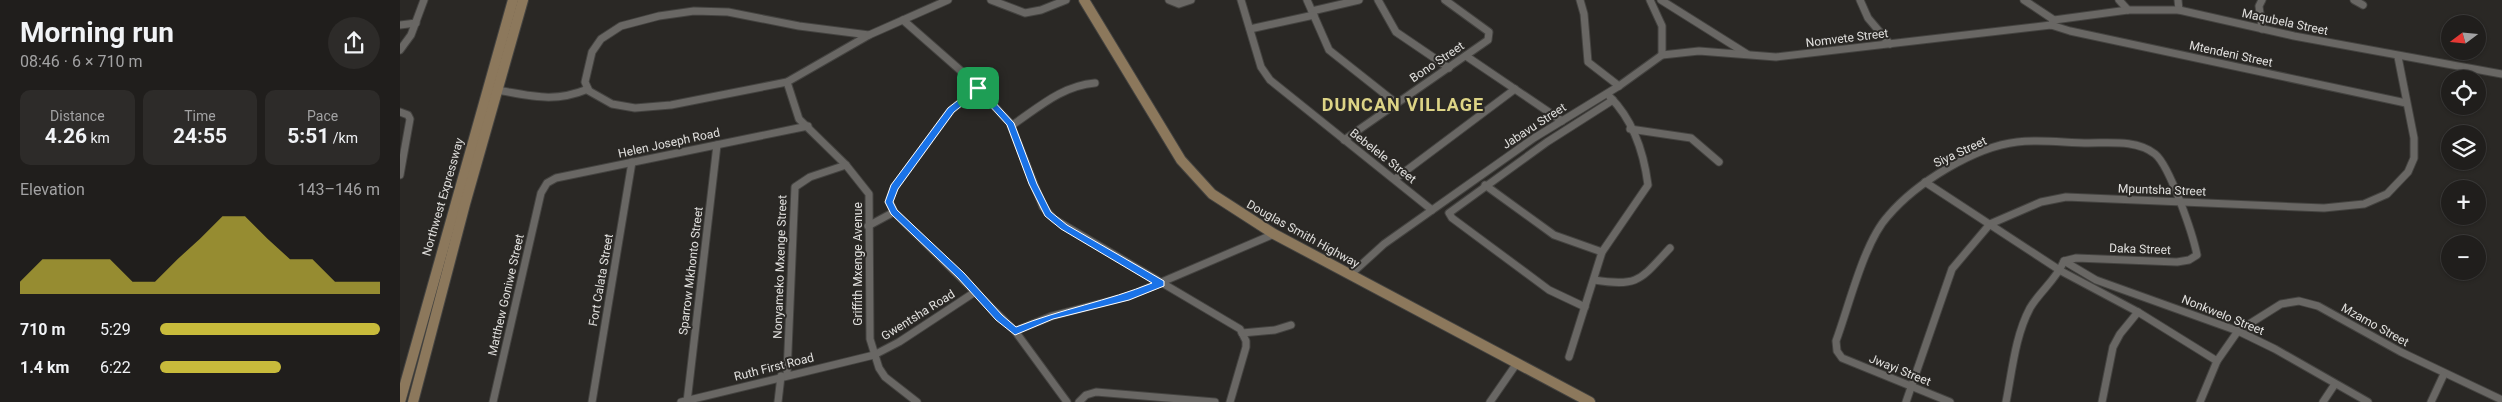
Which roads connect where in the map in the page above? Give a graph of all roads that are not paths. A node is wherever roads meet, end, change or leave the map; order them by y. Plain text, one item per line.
1 (424, 0) edge
2 (513, 0) edge
3 (523, 0) edge
4 (948, 0) edge
5 (991, 0) edge
6 (1066, 0) edge
7 (1084, 0) edge
8 (1169, 0) edge
9 (1191, 0) edge
10 (1241, 0) edge
11 (1307, 0) edge
12 (1359, 0) edge
13 (1378, 0) edge
14 (1445, 0) edge
15 (1580, 0) edge
16 (1650, 0) edge
17 (1660, 0) edge
18 (1860, 0) edge
19 (2024, 0) edge
20 (2119, 0) edge
21 (2178, 0) edge
22 (2262, 0) edge
23 (2354, 0) edge
24 (2363, 5) dead end
25 (2128, 10) junction
26 (2179, 10) junction
27 (1313, 13) junction
28 (903, 20) junction
29 (416, 23) junction
30 (2053, 23) junction
31 (400, 25) edge
32 (1250, 29) junction
33 (2262, 29) junction
34 (869, 35) junction
35 (1890, 44) junction
36 (400, 50) edge
37 (1662, 55) junction
38 (1466, 56) junction
39 (1752, 57) junction
40 (2398, 57) junction
41 (1449, 68) junction
42 (2502, 74) edge
43 (787, 82) junction
44 (1095, 83) dead end
45 (1620, 86) junction
46 (978, 88) junction
47 (588, 89) junction
48 (1516, 89) junction
49 (497, 90) junction
50 (1606, 94) junction
51 (1613, 100) junction
52 (1396, 103) junction
53 (2406, 103) junction
54 (400, 112) edge
55 (1562, 121) junction
56 (808, 126) junction
57 (1011, 126) junction
58 (1630, 128) junction
59 (1344, 140) junction
60 (717, 144) junction
61 (632, 162) junction
62 (1719, 162) dead end
63 (846, 165) junction
64 (400, 175) edge
65 (1395, 179) junction
66 (1925, 182) junction
67 (1485, 186) junction
68 (541, 193) joint
69 (2177, 200) junction
70 (1432, 210) junction
71 (894, 212) junction
72 (1990, 224) junction
73 (868, 226) junction
74 (1274, 234) junction
75 (1670, 248) dead end
76 (1602, 252) junction
77 (2064, 262) junction
78 (2061, 271) junction
79 (1350, 274) junction
80 (1594, 280) junction
81 (1160, 284) junction
82 (974, 292) junction
83 (1585, 307) junction
84 (2138, 312) junction
85 (1291, 325) dead end
86 (1015, 331) junction
87 (2238, 331) junction
88 (1242, 332) junction
89 (874, 355) junction
90 (1569, 357) dead end
91 (1842, 358) joint
92 (2217, 360) junction
93 (1517, 363) junction
94 (2444, 374) junction
95 (784, 375) junction
96 (2336, 384) junction
97 (1912, 387) junction
98 (2502, 400) edge
99 (685, 401) edge
100 (400, 402) edge
101 (413, 402) edge
102 (492, 402) edge
103 (592, 402) edge
104 (778, 402) edge
105 (917, 402) edge
106 (1068, 402) edge
107 (1079, 402) edge
108 (1215, 402) edge
109 (1230, 402) edge
110 (1490, 402) edge
111 (1590, 402) edge
112 (1906, 402) edge
113 (1950, 402) edge
114 (2006, 402) edge
115 (2102, 402) edge
116 (2200, 402) edge
117 (2323, 402) edge
118 (2368, 402) edge
119 (2431, 402) edge

1 - 29 street
2 - 100 main road, Northwest Expressway
3 - 49 main road, Northwest Expressway
4 - 28 street
5 - 6 street
7 - 74 main road, Douglas Smith Highway
8 - 9 street
10 - 32 street, Bebelele Street
11 - 27 street
12 - 27 street
13 - 41 street
14 - 38 street, Bono Street
15 - 45 street
16 - 37 street
17 - 39 street
18 - 35 street
19 - 30 street
20 - 25 street
21 - 26 street
22 - 33 street
23 - 24 street
25 - 26 street, Maqubela Street
25 - 30 street, Maqubela Street
26 - 33 street, Maqubela Street
27 - 32 street
27 - 52 street
28 - 34 street
28 - 46 street
29 - 31 street
29 - 36 street
30 - 35 street, Nomvete Street
30 - 53 street, Mtendeni Street
32 - 59 street, Bebelele Street
33 - 40 street, Maqubela Street
34 - 43 street
34 - 47 street
35 - 39 street, Nomvete Street
37 - 39 street
37 - 45 street, Jabavu Street
38 - 41 street, Bono Street
38 - 48 street
40 - 42 street, Maqubela Street
40 - 53 street, Mpuntsha Street
41 - 52 street, Bono Street
43 - 47 street
43 - 56 street, Griffith Mxenge Avenue
44 - 57 street
45 - 50 street, Jabavu Street
46 - 57 street
46 - 71 street
47 - 49 street
48 - 55 street
48 - 65 street
49 - 101 main road, Northwest Expressway
50 - 51 street
50 - 55 street, Jabavu Street
51 - 58 street
51 - 67 street
52 - 59 street, Bono Street
53 - 69 street, Mpuntsha Street
54 - 64 street
55 - 70 street, Jabavu Street
56 - 60 street, Helen Joseph Road
56 - 63 street, Griffith Mxenge Avenue
57 - 81 street
58 - 62 street
58 - 76 street
59 - 65 street, Bebelele Street
60 - 61 street, Helen Joseph Road
60 - 99 street, Sparrow Mkhonto Street
61 - 68 street, Helen Joseph Road
61 - 103 street, Fort Calata Street
63 - 73 street, Griffith Mxenge Avenue
63 - 95 street, Nonyameko Mxenge Street
65 - 70 street, Bebelele Street
66 - 69 street, Siya Street
66 - 72 street
66 - 91 street, Siya Street
67 - 76 street
67 - 83 street
68 - 102 street, Matthew Goniwe Street
69 - 72 street, Mpuntsha Street
69 - 77 street, Daka Street
70 - 79 street, Jabavu Street
71 - 73 street
71 - 82 street, Gwentsha Road
72 - 78 street
72 - 97 street, Mpuntsha Street
73 - 89 street, Griffith Mxenge Avenue
74 - 79 main road, Douglas Smith Highway
74 - 81 street
75 - 80 street
76 - 80 street
77 - 78 street
77 - 87 street, Nonkwelo Street
78 - 84 street
78 - 114 street
79 - 93 main road, Douglas Smith Highway
80 - 83 street
81 - 86 street
81 - 88 street
82 - 86 street, Gwentsha Road
82 - 89 street, Gwentsha Road
83 - 90 street
84 - 92 street
84 - 115 street
85 - 88 street
86 - 106 street, Gwentsha Road
87 - 92 street
87 - 94 street, Mzamo Street
87 - 96 street, Nonkwelo Street
88 - 109 street
89 - 95 street, Ruth First Road
89 - 105 street, Griffith Mxenge Avenue
91 - 97 street, Jwayi Street
92 - 116 street
93 - 110 street
93 - 111 main road, Douglas Smith Highway
94 - 98 street, Mzamo Street
94 - 119 street
95 - 99 street, Ruth First Road
95 - 104 street
96 - 117 street
96 - 118 street, Nonkwelo Street
97 - 112 street, Mpuntsha Street
97 - 113 street, Jwayi Street
107 - 108 street

